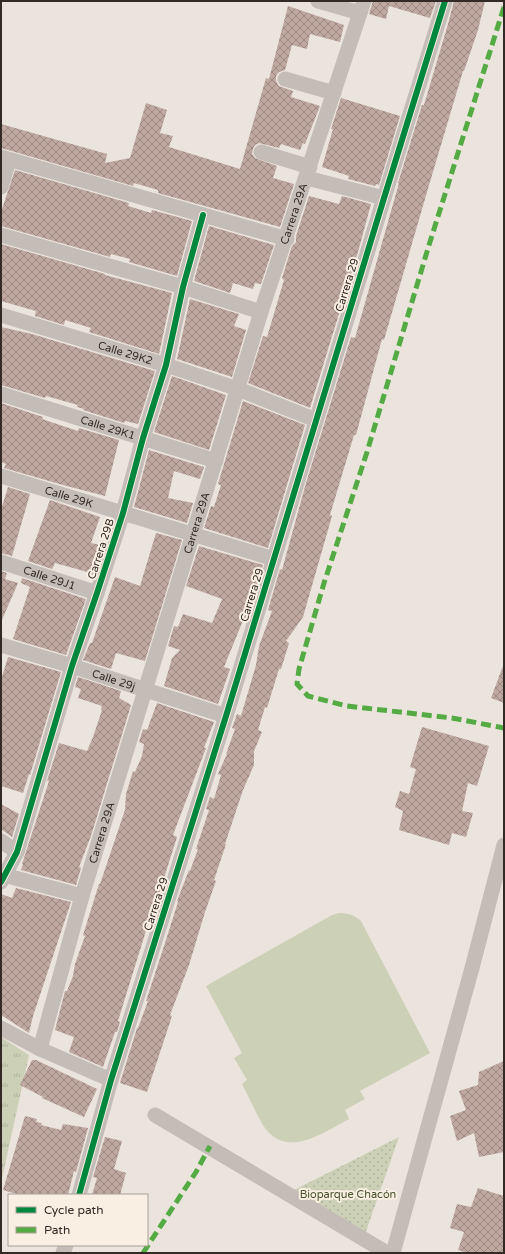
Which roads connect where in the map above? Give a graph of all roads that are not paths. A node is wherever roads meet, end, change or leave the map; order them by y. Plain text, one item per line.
1 (318, 1) edge
2 (445, 1) edge
3 (362, 7) edge
4 (285, 79) dead end
5 (334, 93) junction
6 (261, 152) dead end
7 (5, 159) edge
8 (308, 173) junction
9 (1, 187) edge
10 (384, 198) junction
11 (203, 215) junction
12 (1, 235) edge
13 (287, 239) junction
14 (183, 287) junction
15 (261, 312) junction
16 (1, 315) edge
17 (166, 365) junction
18 (238, 389) junction
19 (1, 394) edge
20 (316, 420) junction
21 (143, 438) junction
22 (216, 461) junction
23 (1, 476) edge
24 (123, 513) junction
25 (193, 534) junction
26 (274, 559) junction
27 (1, 562) edge
28 (98, 593) junction
29 (1, 645) edge
30 (72, 666) junction
31 (146, 690) junction
32 (226, 716) junction
33 (1, 841) edge
34 (504, 845) edge
35 (17, 852) junction
36 (3, 878) edge
37 (82, 896) junction
38 (1, 1028) edge
39 (40, 1049) junction
40 (111, 1080) junction
41 (155, 1114) dead end
42 (79, 1194) edge
43 (387, 1253) edge
44 (393, 1253) edge

1 - 3 street
2 - 10 street, Carrera 29
3 - 5 street, Carrera 29A
4 - 5 street
5 - 8 street, Carrera 29A
6 - 8 street
7 - 9 street
7 - 11 street
8 - 10 street
8 - 13 street, Carrera 29A
10 - 20 street, Carrera 29
11 - 13 street
11 - 14 street, Carrera 29B
12 - 14 street
13 - 15 street, Carrera 29A
14 - 15 street
14 - 17 street, Carrera 29B
15 - 18 street, Carrera 29A
16 - 17 street, Calle 29K2
17 - 18 street, Calle 29K2
17 - 21 street, Carrera 29B
18 - 20 street, Calle 29K2
18 - 22 street, Carrera 29A
19 - 21 street, Calle 29K1
20 - 26 street, Carrera 29
21 - 22 street, Calle 29K1
21 - 24 street, Carrera 29B
22 - 25 street, Carrera 29A
23 - 24 street, Calle 29K
24 - 25 street, Calle 29K
24 - 28 street, Carrera 29B
25 - 26 street, Calle 29K
25 - 31 street, Carrera 29A
26 - 32 street, Carrera 29
27 - 28 street, Calle 29J1
28 - 30 street, Carrera 29B
29 - 30 street, Calle 29j
30 - 31 street, Calle 29j
30 - 35 street, Carrera 29B
31 - 32 street, Calle 29j
31 - 37 street, Carrera 29A
32 - 40 street, Carrera 29
33 - 35 street
34 - 44 street
35 - 36 street, Carrera 29B
36 - 37 street
37 - 39 street, Carrera 29A
38 - 39 street
39 - 40 street
40 - 42 street, Carrera 29
41 - 43 street

